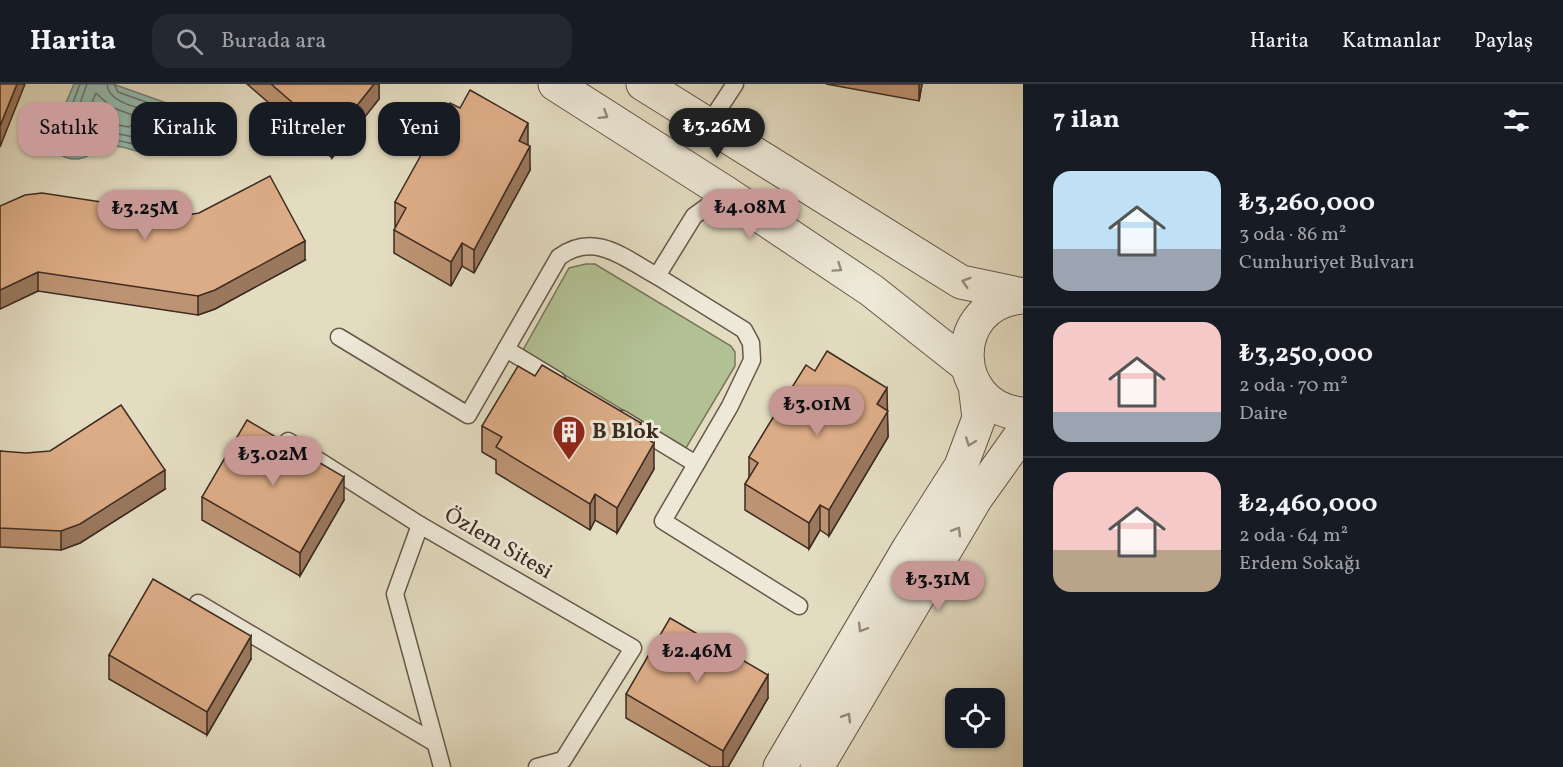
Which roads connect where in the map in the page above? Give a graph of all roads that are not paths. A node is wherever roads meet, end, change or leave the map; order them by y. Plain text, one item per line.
1 (555, 84) edge
2 (643, 84) edge
3 (735, 84) edge
4 (708, 125) junction
5 (751, 152) junction
6 (726, 193) junction
7 (657, 276) junction
8 (1023, 296) edge
9 (339, 336) dead end
10 (506, 349) junction
11 (970, 375) junction
12 (576, 391) edge
13 (606, 410) edge
14 (1023, 414) edge
15 (1023, 432) edge
16 (288, 441) edge
17 (696, 464) junction
18 (420, 525) junction
19 (198, 603) edge
20 (799, 606) dead end
21 (435, 743) junction
22 (442, 767) edge
23 (537, 767) edge
24 (780, 767) edge
25 (817, 767) edge

1 -> 6 street
2 - 4 street
3 - 4 lane
4 - 5 street
5 - 6 street
8 -> 5 street
6 - 7 lane
6 -> 11 street
7 - 10 lane
7 - 17 lane
8 - 11 street
9 - 10 lane
10 - 12 lane
11 - 14 street
11 -> 24 street
13 - 17 lane
25 -> 15 street
16 - 18 lane
17 - 20 lane
18 - 21 lane, Özlem Sitesi
18 - 23 lane, Özlem Sitesi
19 - 21 lane
21 - 22 lane, Özlem Sitesi

